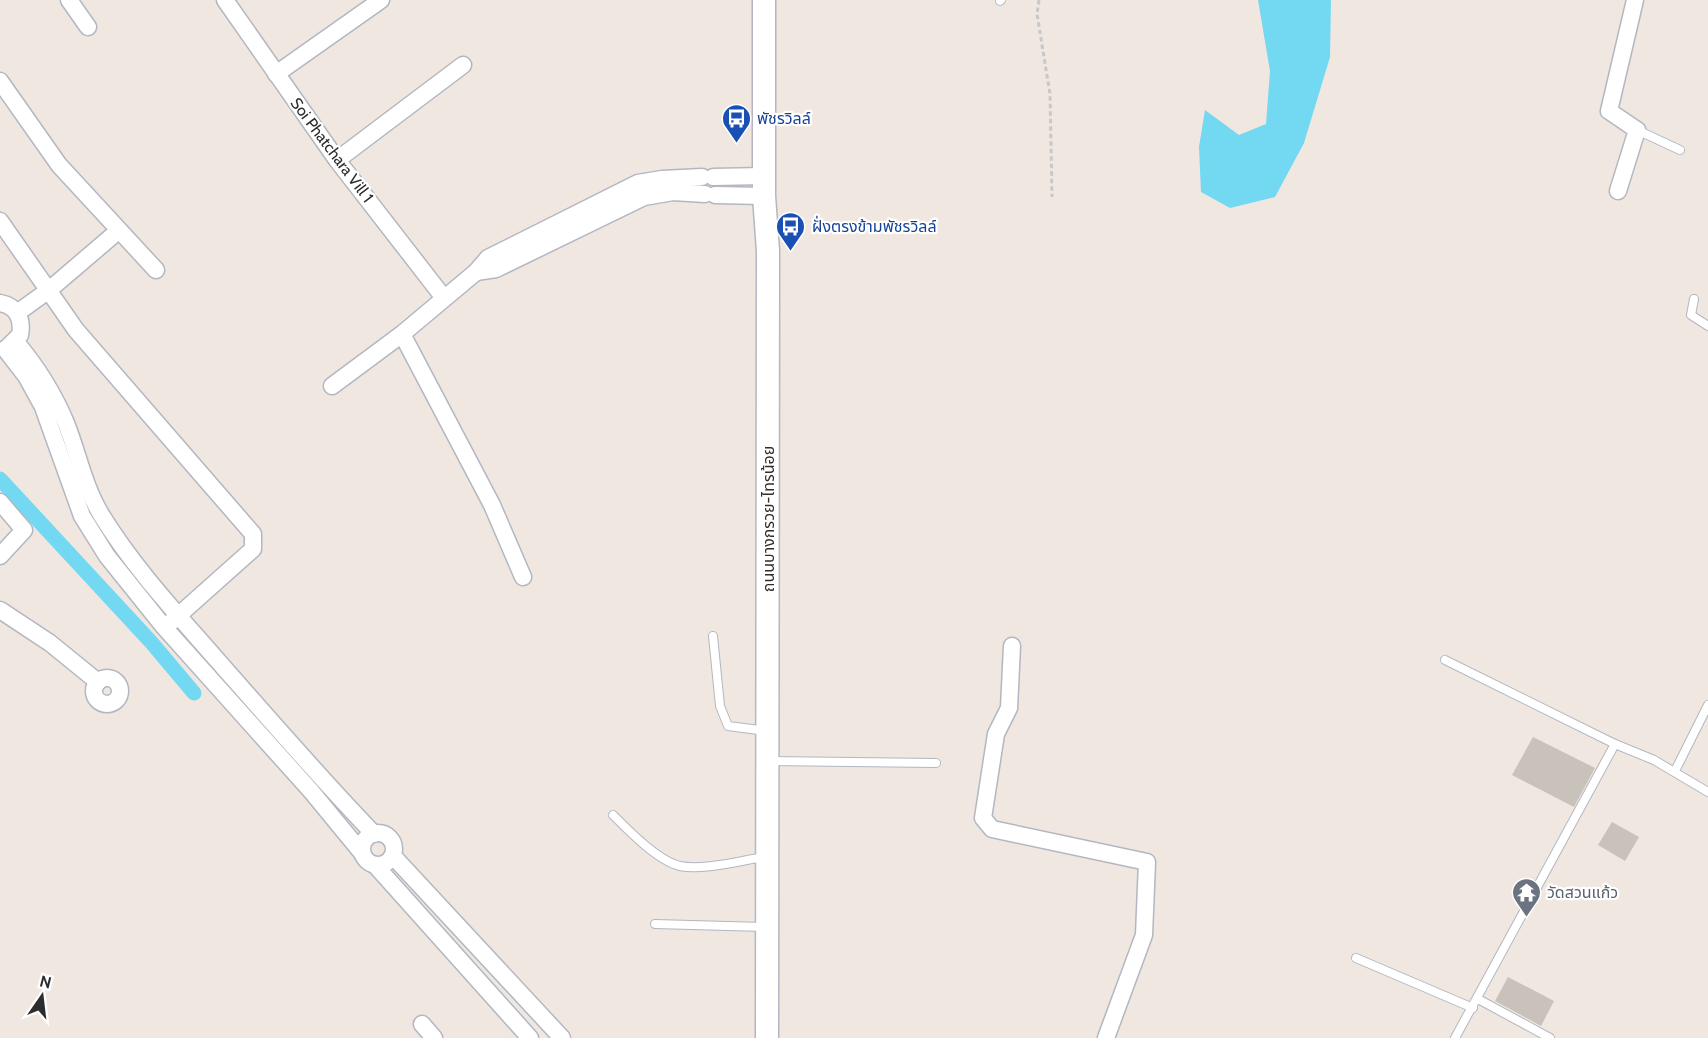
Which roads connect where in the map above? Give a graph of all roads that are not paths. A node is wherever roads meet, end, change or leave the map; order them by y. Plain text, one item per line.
1 (69, 0) edge
2 (225, 0) edge
3 (381, 0) edge
4 (764, 0) edge
5 (1635, 0) edge
6 (88, 27) dead end
7 (463, 65) dead end
8 (276, 74) junction
9 (0, 81) edge
10 (1637, 130) junction
11 (1680, 150) dead end
12 (337, 160) junction
13 (764, 186) junction
14 (1618, 191) dead end
15 (0, 221) edge
16 (118, 231) junction
17 (156, 270) dead end
18 (49, 290) junction
19 (444, 298) junction
20 (1694, 300) dead end
21 (0, 303) edge
22 (17, 313) junction
23 (1708, 326) edge
24 (402, 334) junction
25 (7, 347) edge
26 (332, 386) dead end
27 (0, 502) edge
28 (0, 556) edge
29 (523, 577) dead end
30 (0, 610) edge
31 (179, 616) junction
32 (164, 627) junction
33 (713, 636) dead end
34 (1012, 646) dead end
35 (1445, 660) dead end
36 (98, 681) dead end
37 (1708, 705) edge
38 (768, 731) junction
39 (1615, 744) junction
40 (768, 761) junction
41 (936, 763) dead end
42 (1675, 771) junction
43 (317, 786) junction
44 (1708, 792) edge
45 (613, 815) dead end
46 (374, 834) junction
47 (362, 853) junction
48 (393, 856) junction
49 (767, 856) junction
50 (375, 865) junction
51 (655, 924) dead end
52 (767, 927) junction
53 (485, 952) junction
54 (1356, 958) dead end
55 (466, 966) junction
56 (1478, 999) junction
57 (1473, 1008) junction
58 (422, 1024) dead end
59 (434, 1038) edge
60 (530, 1038) edge
61 (562, 1038) edge
62 (767, 1038) edge
63 (1106, 1038) edge
64 (1455, 1038) edge
65 (1550, 1038) edge

1 - 6 street
2 - 8 street, Soi Phatchara Vill 1
3 - 8 street
4 - 13 main road, ถนนบางกรวย-ไทรน้อย
5 - 10 street
7 - 12 street
8 - 12 street, Soi Phatchara Vill 1
9 - 16 street
10 - 11 lane
10 - 14 street
12 - 19 street, Soi Phatchara Vill 1
13 - 19 street
13 - 38 main road, ถนนบางกรวย-ไทรน้อย
15 - 18 street
16 - 17 street
16 - 18 street
18 - 22 street
18 - 31 street
19 - 24 street
20 - 23 lane
21 - 22 street
22 - 25 street
24 - 26 street
24 - 29 street
25 - 31 street
25 - 32 street
27 - 28 street
30 - 36 street
31 - 32 street
31 - 43 street
32 - 43 street
33 - 38 lane
34 - 63 street
35 - 39 lane
37 - 42 lane
38 - 40 main road, ถนนบางกรวย-ไทรน้อย
39 - 42 lane
39 - 56 lane
40 - 41 lane
40 - 49 main road, ถนนบางกรวย-ไทรน้อย
42 - 44 lane
43 - 46 street
43 - 47 street
45 - 49 lane
46 - 47 street
46 - 48 street
47 - 50 street
48 - 50 street
48 - 53 street
49 - 52 main road, ถนนบางกรวย-ไทรน้อย
50 - 55 street
51 - 52 lane
52 - 62 main road, ถนนบางกรวย-ไทรน้อย
53 - 55 street
53 - 61 street
54 - 57 lane
55 - 60 street
56 - 57 lane
56 - 65 lane
57 - 64 lane
58 - 59 street

